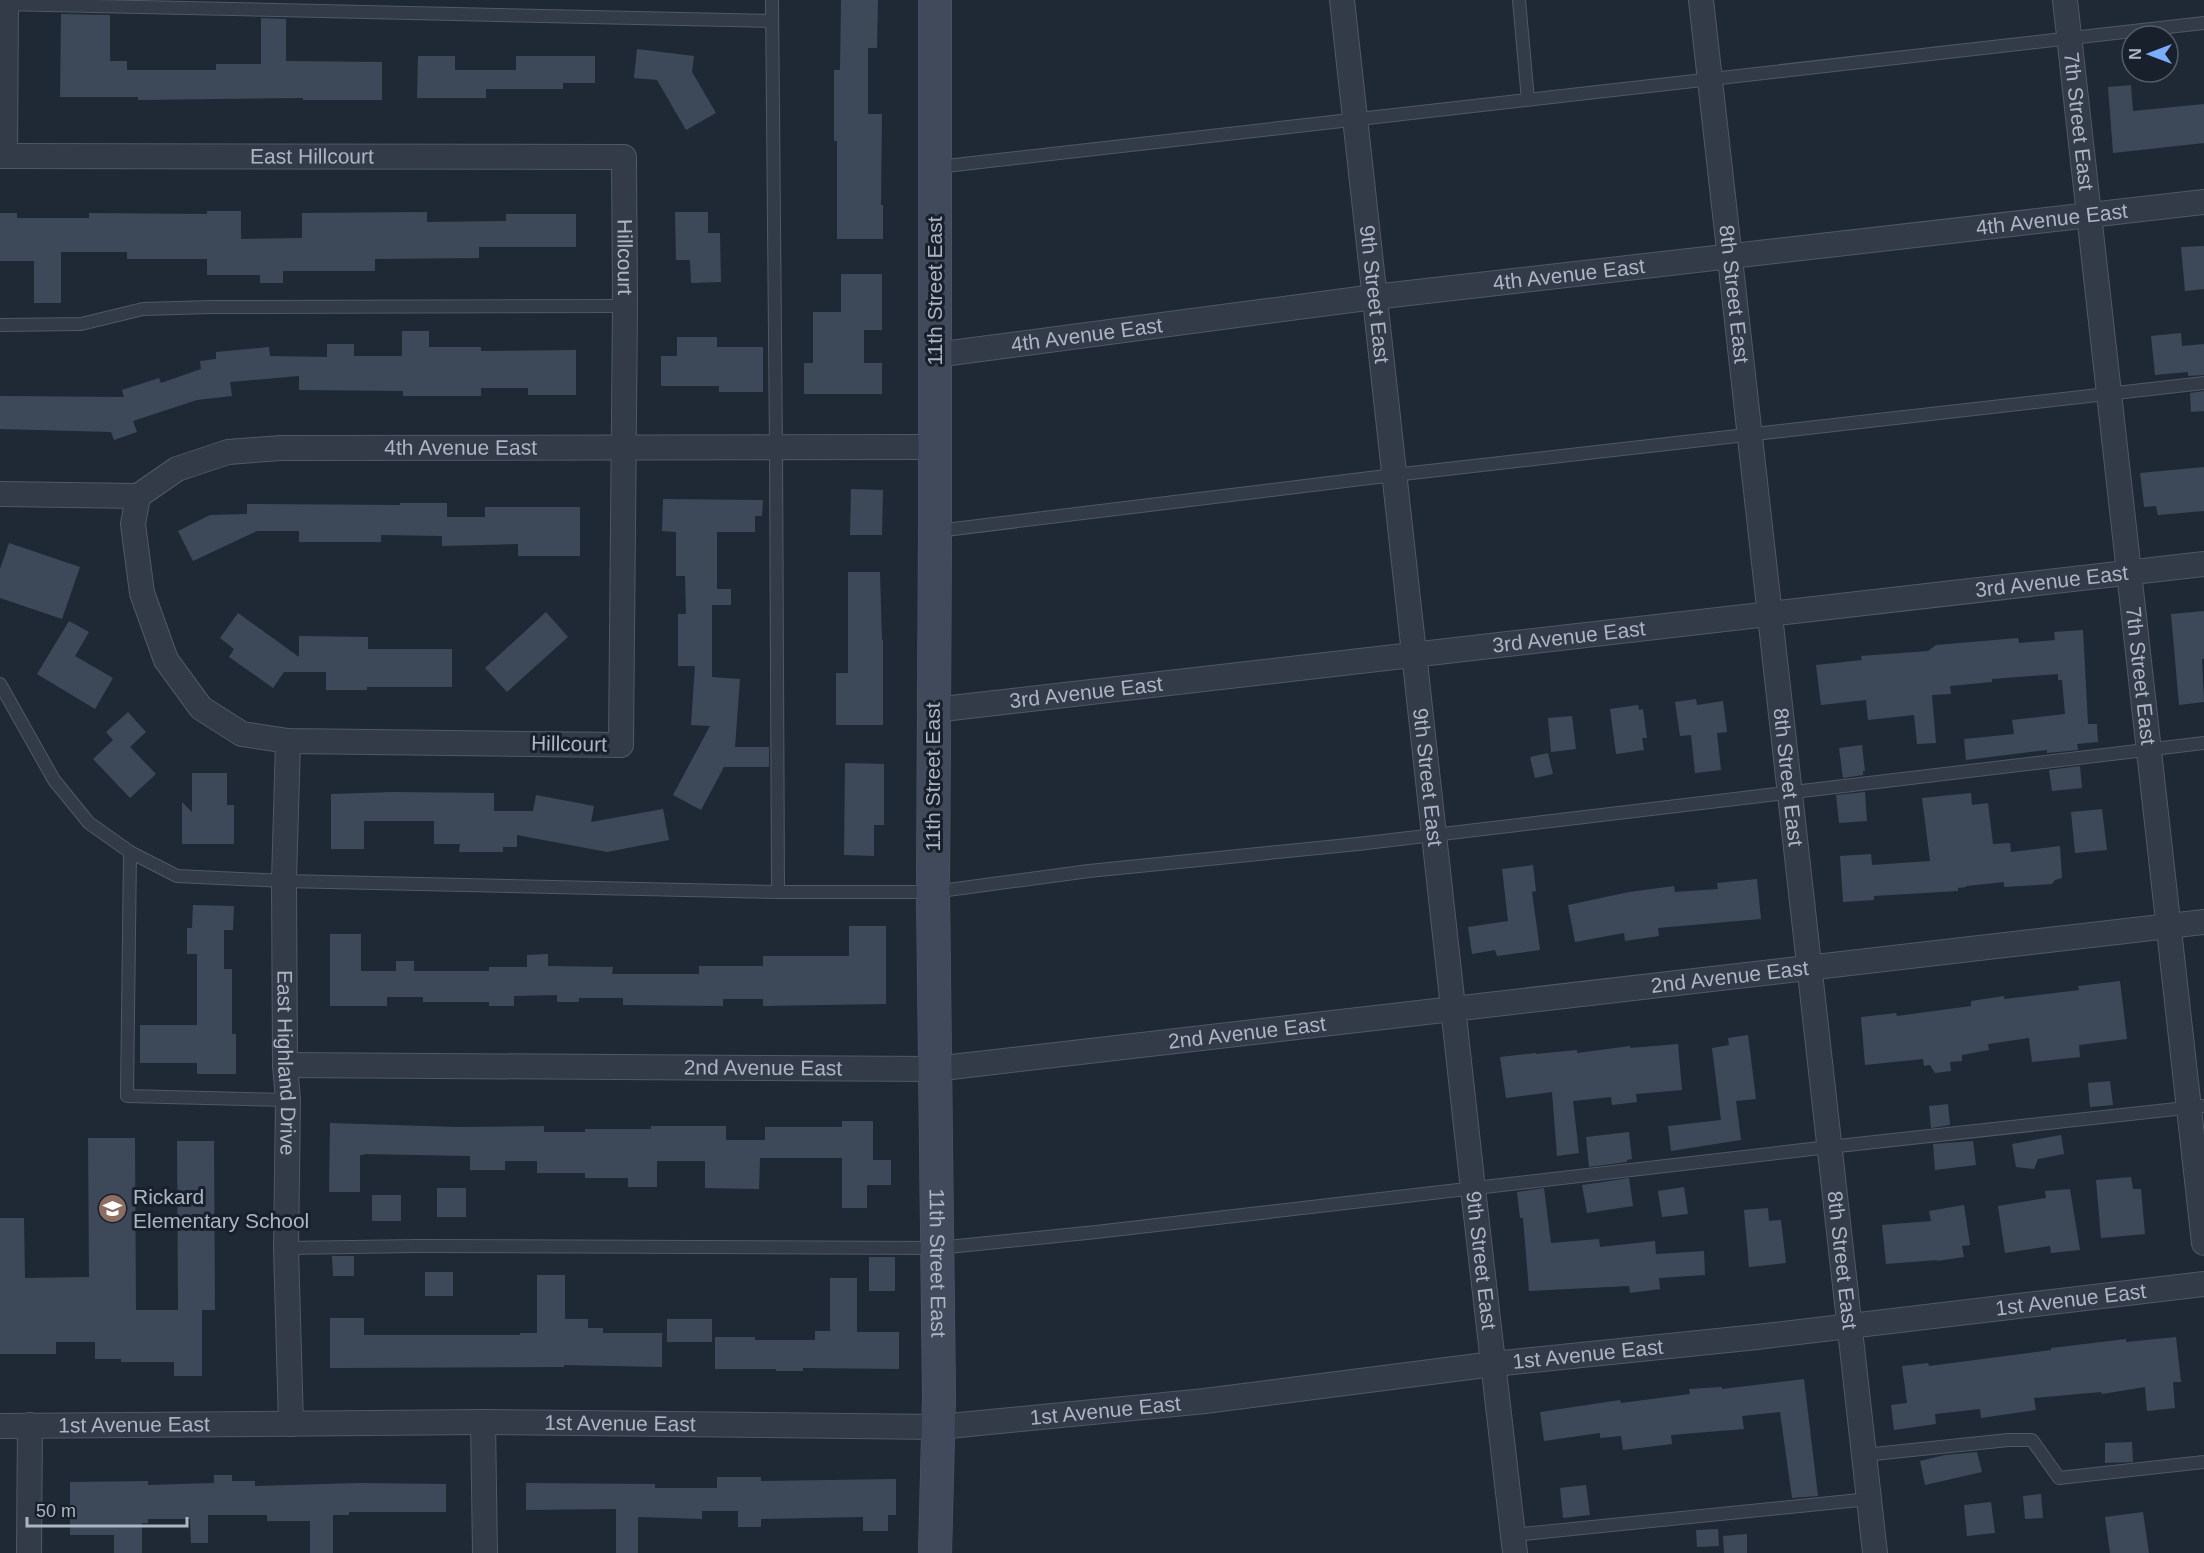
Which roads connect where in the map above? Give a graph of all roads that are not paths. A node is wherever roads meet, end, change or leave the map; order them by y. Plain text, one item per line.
1 (772, 0) edge
2 (935, 0) edge
3 (1342, 0) edge
4 (1519, 0) edge
5 (1701, 0) edge
6 (2065, 0) edge
7 (4, 3) edge
8 (771, 21) junction
9 (2204, 23) edge
10 (2069, 37) junction
11 (1710, 78) junction
12 (1528, 100) junction
13 (1355, 121) junction
14 (3, 156) edge
15 (624, 157) joint
16 (935, 167) junction
17 (2204, 202) edge
18 (2089, 215) junction
19 (1729, 256) junction
20 (1374, 297) junction
21 (625, 306) junction
22 (0, 325) edge
23 (935, 355) junction
24 (2204, 383) edge
25 (2109, 394) junction
26 (1749, 435) junction
27 (624, 447) junction
28 (776, 447) junction
29 (934, 447) junction
30 (1394, 475) junction
31 (0, 494) edge
32 (138, 496) junction
33 (935, 531) junction
34 (2204, 564) edge
35 (2129, 573) junction
36 (1769, 614) junction
37 (1414, 655) junction
38 (0, 684) edge
39 (934, 710) junction
40 (288, 741) junction
41 (2204, 743) edge
42 (2149, 749) junction
43 (1789, 792) junction
44 (1434, 834) junction
45 (130, 852) junction
46 (284, 881) junction
47 (778, 892) junction
48 (933, 892) junction
49 (2204, 922) edge
50 (2168, 926) junction
51 (1809, 968) junction
52 (1453, 1009) junction
53 (285, 1065) junction
54 (934, 1069) junction
55 (288, 1100) junction
56 (2196, 1107) edge
57 (1829, 1147) junction
58 (1473, 1189) junction
59 (2204, 1243) edge
60 (286, 1248) junction
61 (938, 1248) junction
62 (2204, 1284) edge
63 (1849, 1326) junction
64 (1493, 1364) junction
65 (483, 1422) junction
66 (291, 1424) junction
67 (30, 1425) junction
68 (0, 1426) edge
69 (939, 1427) junction
70 (1864, 1455) junction
71 (2204, 1462) edge
72 (1869, 1499) junction
73 (1514, 1544) edge
74 (29, 1553) edge
75 (485, 1553) edge
76 (935, 1553) edge
77 (1875, 1553) edge

1 - 8 lane
2 - 16 street, 11th Street East
3 - 13 street, 9th Street East
4 - 12 lane
5 - 11 street, 8th Street East
6 - 10 street, 7th Street East
7 - 8 lane
7 - 14 street
8 - 28 lane
9 - 10 lane
10 - 11 lane
10 - 18 street, 7th Street East
11 - 12 lane
11 - 19 street, 8th Street East
12 - 13 lane
13 - 16 lane
13 - 20 street, 9th Street East
14 - 15 street, East Hillcourt
15 - 21 street, Hillcourt
16 - 23 street, 11th Street East
17 - 18 street, 4th Avenue East
18 - 19 street, 4th Avenue East
18 - 25 street, 7th Street East
19 - 20 street, 4th Avenue East
19 - 26 street, 8th Street East
20 - 23 street, 4th Avenue East
20 - 30 street, 9th Street East
21 - 22 lane
21 - 27 street, Hillcourt
23 - 29 street, 11th Street East
24 - 25 lane
25 - 26 lane
25 - 35 street, 7th Street East
26 - 30 lane
26 - 36 street, 8th Street East
27 - 28 street, 4th Avenue East
27 - 32 street, 4th Avenue East
27 - 40 street, Hillcourt
28 - 29 street, 4th Avenue East
28 - 47 lane
29 - 33 street, 11th Street East
30 - 33 lane
30 - 37 street, 9th Street East
31 - 32 street
32 - 40 street, Hillcourt
33 - 39 street, 11th Street East
34 - 35 street, 3rd Avenue East
35 - 36 street, 3rd Avenue East
35 - 42 street, 7th Street East
36 - 37 street, 3rd Avenue East
36 - 43 street, 8th Street East
37 - 39 street, 3rd Avenue East
37 - 44 street, 9th Street East
38 - 45 lane
39 - 48 street, 11th Street East
40 - 46 street, East Highland Drive
41 - 42 lane
42 - 43 lane
42 - 50 street, 7th Street East
43 - 44 lane
43 - 51 street, 8th Street East
44 - 48 lane
44 - 52 street, 9th Street East
45 - 46 lane
45 - 55 lane
46 - 47 lane
46 - 53 street, East Highland Drive
47 - 48 lane
48 - 54 street, 11th Street East
49 - 50 street, 2nd Avenue East
50 - 51 street, 2nd Avenue East
50 - 56 street, 7th Street East
51 - 52 street, 2nd Avenue East
51 - 57 street, 8th Street East
52 - 54 street, 2nd Avenue East
52 - 58 street, 9th Street East
53 - 54 street, 2nd Avenue East
53 - 55 street, East Highland Drive
54 - 61 street, 11th Street East
55 - 60 street, East Highland Drive
56 - 57 lane
56 - 59 street, 7th Street East
57 - 58 lane
57 - 63 street, 8th Street East
58 - 61 lane
58 - 64 street, 9th Street East
60 - 61 lane
60 - 66 street, East Highland Drive
61 - 69 street, 11th Street East
62 - 63 street, 1st Avenue East
63 - 64 street, 1st Avenue East
63 - 70 street, 8th Street East
64 - 69 street, 1st Avenue East
64 - 73 street, 9th Street East
65 - 66 street, 1st Avenue East
65 - 69 street, 1st Avenue East
65 - 75 street
66 - 67 street, 1st Avenue East
67 - 68 street, 1st Avenue East
67 - 74 street
69 - 76 street, 11th Street East
70 - 71 lane
70 - 72 street, 8th Street East
72 - 73 lane
72 - 77 street, 8th Street East

